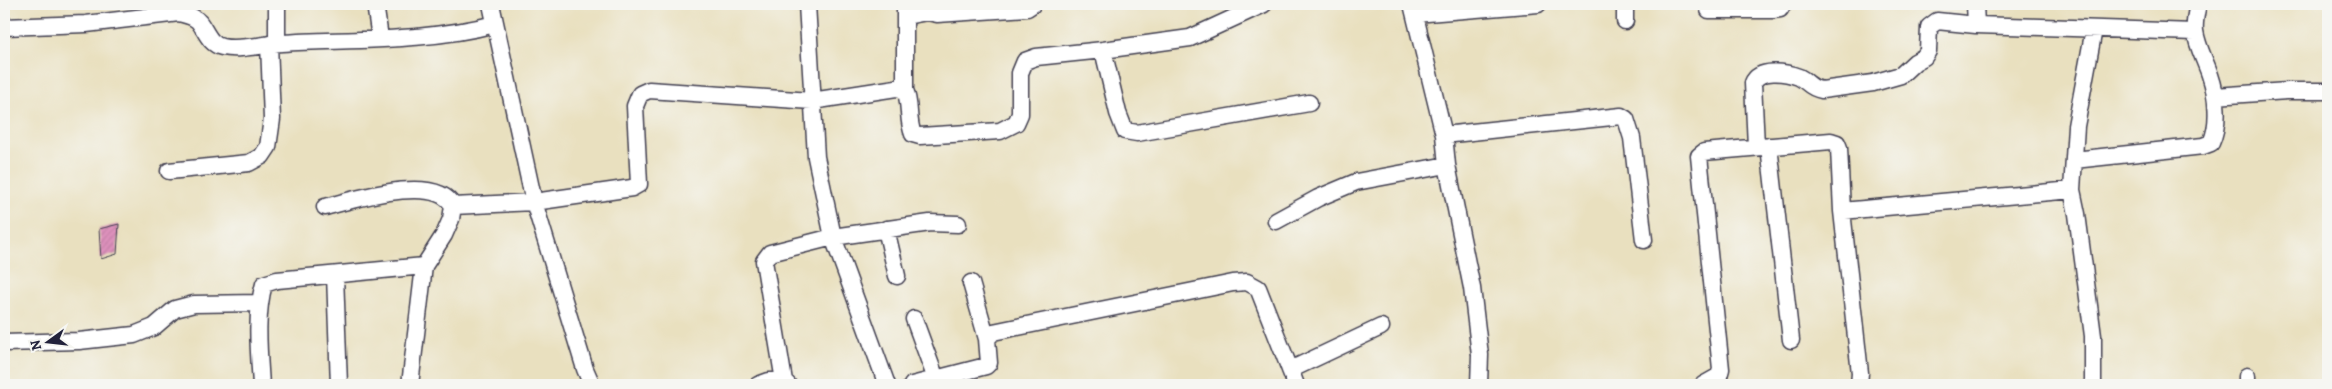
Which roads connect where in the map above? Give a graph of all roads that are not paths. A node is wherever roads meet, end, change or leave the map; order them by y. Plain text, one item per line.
1 (277, 4) edge
2 (375, 4) edge
3 (491, 4) edge
4 (807, 4) edge
5 (1033, 4) edge
6 (1264, 4) edge
7 (1538, 4) edge
8 (1625, 4) edge
9 (1783, 4) edge
10 (1975, 4) edge
11 (2198, 4) edge
12 (1414, 9) edge
13 (905, 10) edge
14 (1709, 10) dead end
15 (1625, 21) dead end
16 (495, 24) junction
17 (1976, 25) junction
18 (4, 27) edge
19 (2094, 29) junction
20 (2195, 32) junction
21 (380, 38) junction
22 (273, 44) junction
23 (1103, 50) junction
24 (905, 90) junction
25 (2328, 91) edge
26 (2215, 96) junction
27 (812, 102) junction
28 (1309, 103) dead end
29 (1444, 135) junction
30 (1762, 146) junction
31 (2074, 160) junction
32 (1447, 164) junction
33 (169, 171) dead end
34 (2072, 190) junction
35 (534, 202) junction
36 (325, 206) dead end
37 (453, 206) junction
38 (1842, 211) junction
39 (1276, 221) dead end
40 (958, 224) dead end
41 (886, 229) junction
42 (833, 237) junction
43 (1644, 240) dead end
44 (424, 266) junction
45 (335, 275) junction
46 (897, 276) dead end
47 (971, 283) dead end
48 (260, 303) junction
49 (914, 319) dead end
50 (1381, 327) dead end
51 (987, 339) junction
52 (1791, 340) dead end
53 (4, 343) edge
54 (1290, 370) junction
55 (936, 379) junction
56 (786, 383) edge
57 (261, 385) edge
58 (339, 385) edge
59 (410, 385) edge
60 (592, 385) edge
61 (758, 385) edge
62 (887, 385) edge
63 (912, 385) edge
64 (1296, 385) edge
65 (1479, 385) edge
66 (1703, 385) edge
67 (1859, 385) edge
68 (2093, 385) edge

1 - 22 street
2 - 21 street
3 - 16 street
4 - 27 street
5 - 13 street
6 - 23 street
7 - 12 street
8 - 15 street
9 - 14 street
10 - 17 street
11 - 20 street
12 - 29 street
13 - 24 street
16 - 21 street
16 - 35 street
17 - 19 street
17 - 30 street
18 - 22 street
19 - 20 street
19 - 31 street
20 - 26 street
21 - 22 street
22 - 33 street
23 - 24 street
23 - 28 street
24 - 27 street
25 - 26 street
26 - 31 street
27 - 35 street
27 - 42 street
29 - 32 street
29 - 43 street
30 - 38 street
30 - 52 street
30 - 66 street
31 - 34 street
32 - 39 street
32 - 65 street
34 - 38 street
34 - 68 street
35 - 37 street
35 - 60 street
36 - 37 street
37 - 44 street
38 - 67 street
40 - 41 street
41 - 42 street
41 - 46 street
42 - 56 street
42 - 62 street
44 - 45 street
44 - 59 street
45 - 48 street
45 - 58 street
47 - 51 street
48 - 53 street
48 - 57 street
49 - 55 street
50 - 54 street
51 - 54 street
51 - 55 street
54 - 64 street
55 - 63 street
56 - 61 street

